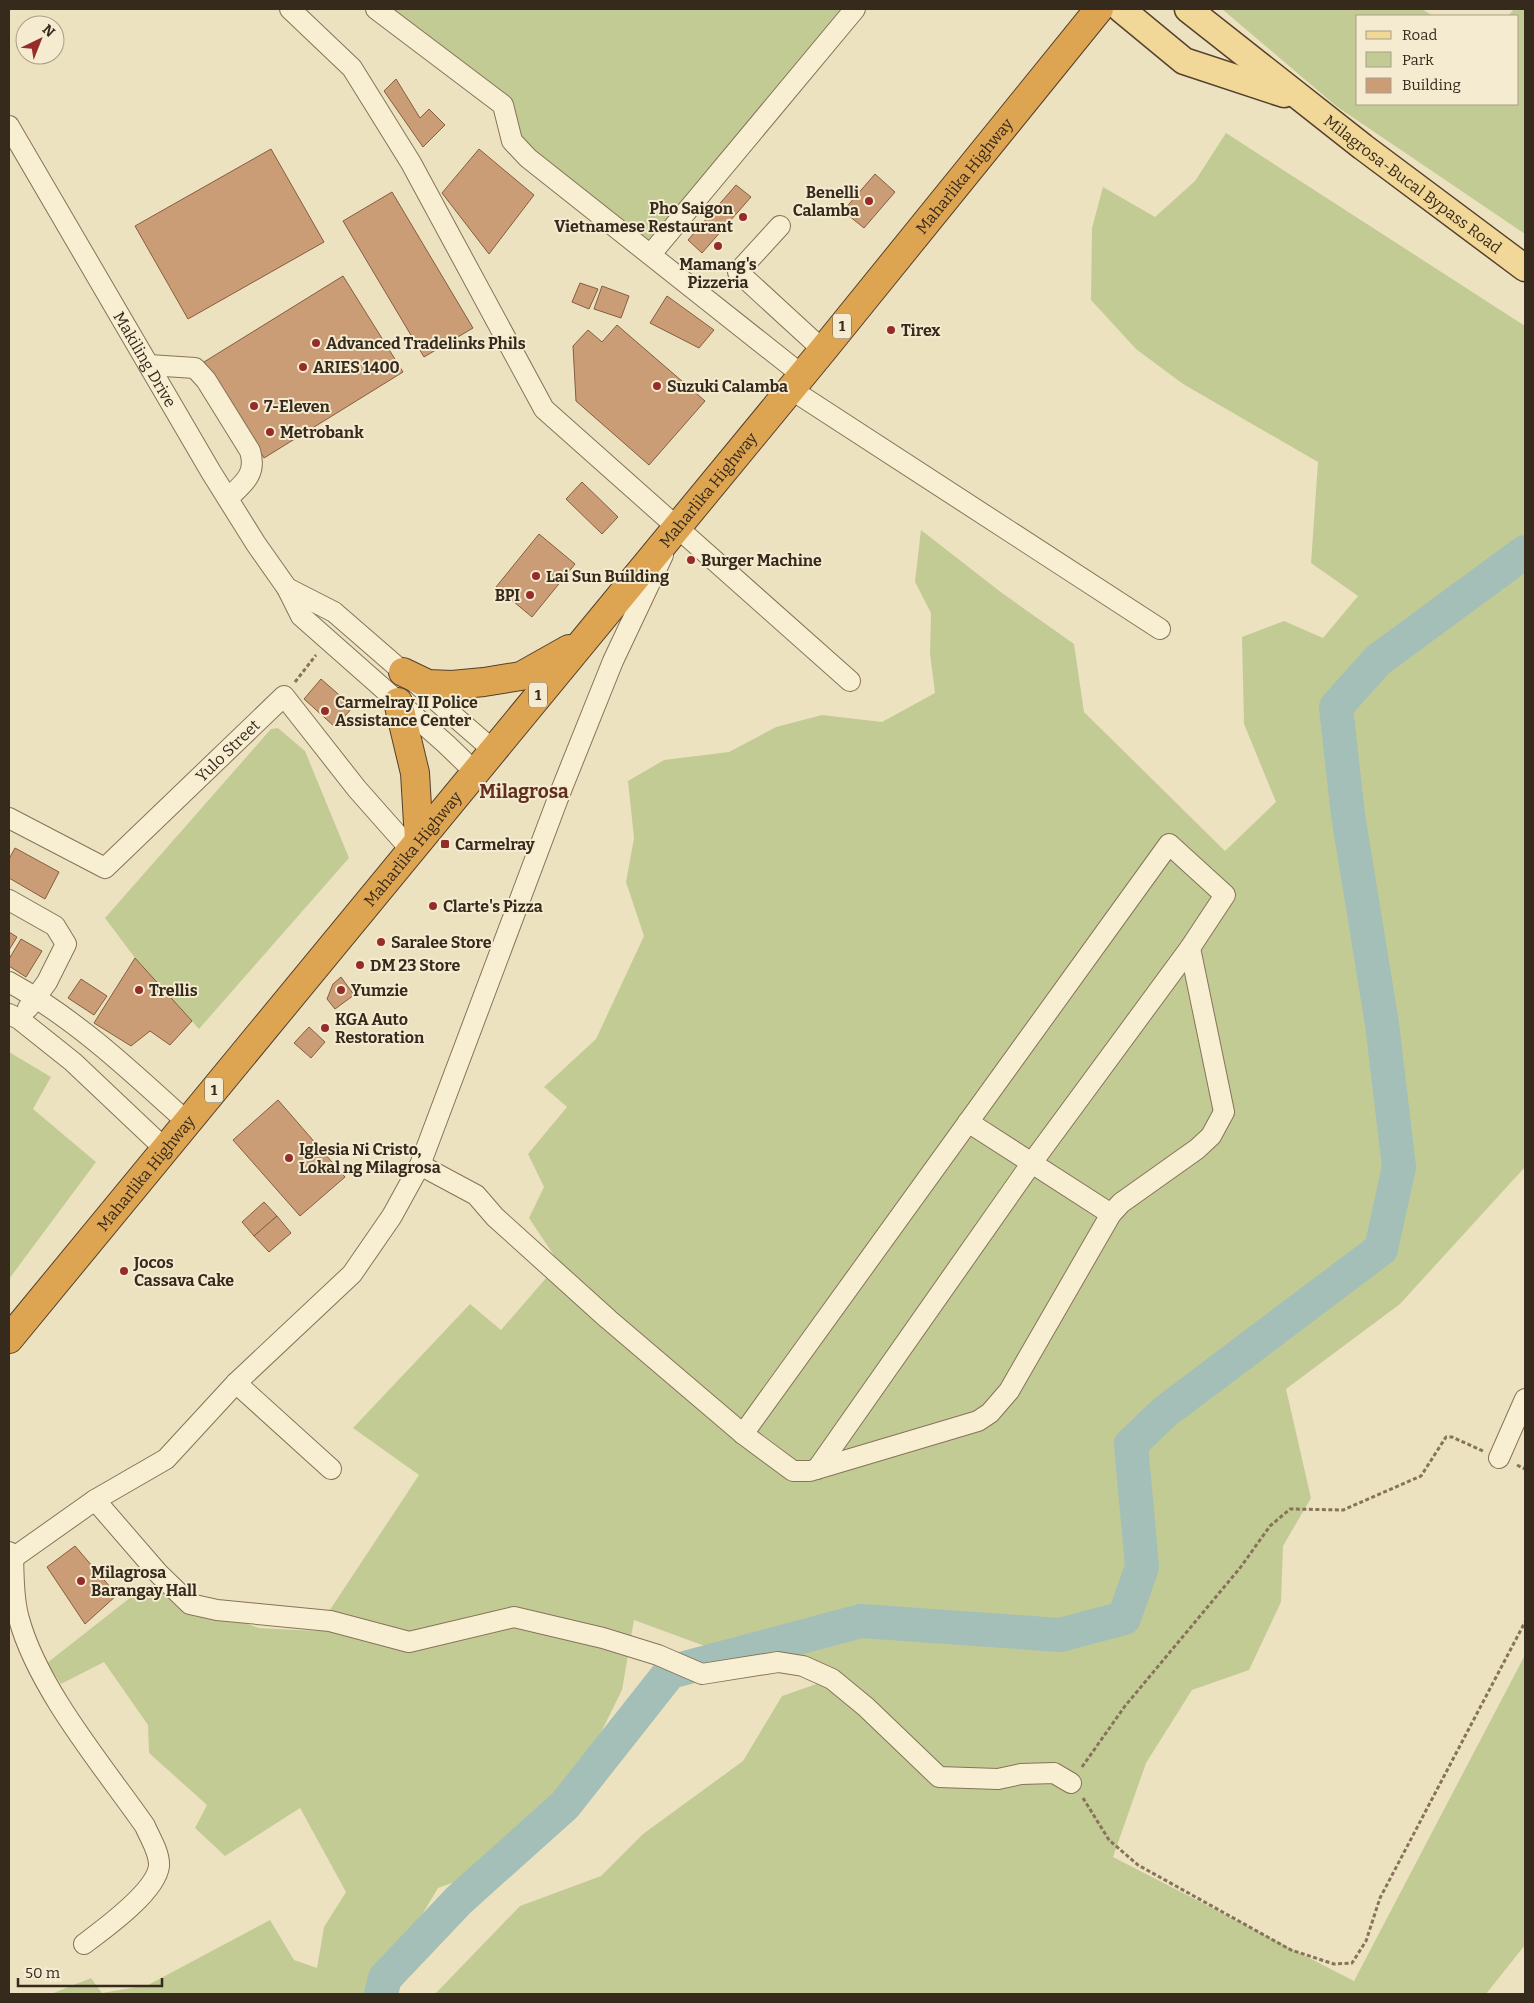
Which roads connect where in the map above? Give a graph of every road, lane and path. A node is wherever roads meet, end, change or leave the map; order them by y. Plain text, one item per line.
1 (290, 9) edge
2 (376, 9) edge
3 (855, 9) edge
4 (1099, 9) edge
5 (1121, 9) edge
6 (1188, 9) edge
7 (1301, 100) junction
8 (9, 126) edge
9 (780, 226) dead end
10 (651, 254) junction
11 (1525, 268) edge
12 (823, 350) junction
13 (149, 365) junction
14 (795, 382) junction
15 (228, 498) junction
16 (677, 526) junction
17 (287, 588) junction
18 (1160, 629) dead end
19 (583, 641) junction
20 (328, 642) junction
21 (403, 672) junction
22 (850, 682) dead end
23 (284, 696) junction
24 (398, 702) junction
25 (493, 750) junction
26 (475, 772) junction
27 (9, 818) edge
28 (415, 845) junction
29 (9, 900) edge
30 (1190, 948) junction
31 (9, 982) edge
32 (37, 997) junction
33 (14, 1017) edge
34 (968, 1122) junction
35 (188, 1123) junction
36 (165, 1149) junction
37 (1031, 1164) junction
38 (420, 1165) junction
39 (1110, 1214) junction
40 (9, 1339) edge
41 (236, 1383) junction
42 (1525, 1399) edge
43 (743, 1434) junction
44 (1499, 1458) junction
45 (331, 1469) dead end
46 (817, 1469) junction
47 (1525, 1469) edge
48 (95, 1500) junction
49 (11, 1555) edge
50 (1525, 1622) edge
51 (1071, 1783) junction
52 (84, 1944) dead end

1 - 16 street
2 - 10 street
3 - 10 street
4 - 12 highway, Maharlika Highway / 1
5 - 7 main road, Milagrosa-Bucal Bypass Road
6 - 7 main road, Milagrosa-Bucal Bypass Road
7 - 11 main road, Milagrosa-Bucal Bypass Road
8 - 13 street, Makiling Drive
9 - 12 street
10 - 14 street
12 - 14 highway, Maharlika Highway / 1
13 - 15 street, Makiling Drive
13 - 15 street
14 - 16 highway, Maharlika Highway / 1
14 - 18 street
15 - 17 street, Makiling Drive
16 - 19 highway, Maharlika Highway / 1
16 - 22 street
16 - 38 street
17 - 20 street, Makiling Drive
17 - 21 street, Makiling Drive
19 - 21 highway
19 - 25 highway, Maharlika Highway / 1
20 - 23 path
20 - 24 street, Makiling Drive
21 - 25 street, Makiling Drive
23 - 27 street, Yulo Street
23 - 28 street
24 - 26 street, Makiling Drive
24 - 28 highway
25 - 26 highway, Maharlika Highway / 1
26 - 28 highway, Maharlika Highway / 1
28 - 35 highway, Maharlika Highway / 1
29 - 32 street
30 - 34 street
30 - 37 street
30 - 39 street
31 - 32 street
32 - 33 street
32 - 35 street
33 - 36 street
34 - 37 street
34 - 43 street
35 - 36 highway, Maharlika Highway / 1
36 - 40 highway, Maharlika Highway / 1
37 - 39 street
37 - 46 street
38 - 41 street
38 - 43 street
39 - 46 street
41 - 45 street
41 - 48 street
42 - 44 street
43 - 46 street
44 - 47 path
44 - 51 path
48 - 49 street
48 - 51 street
49 - 52 street
50 - 51 path

